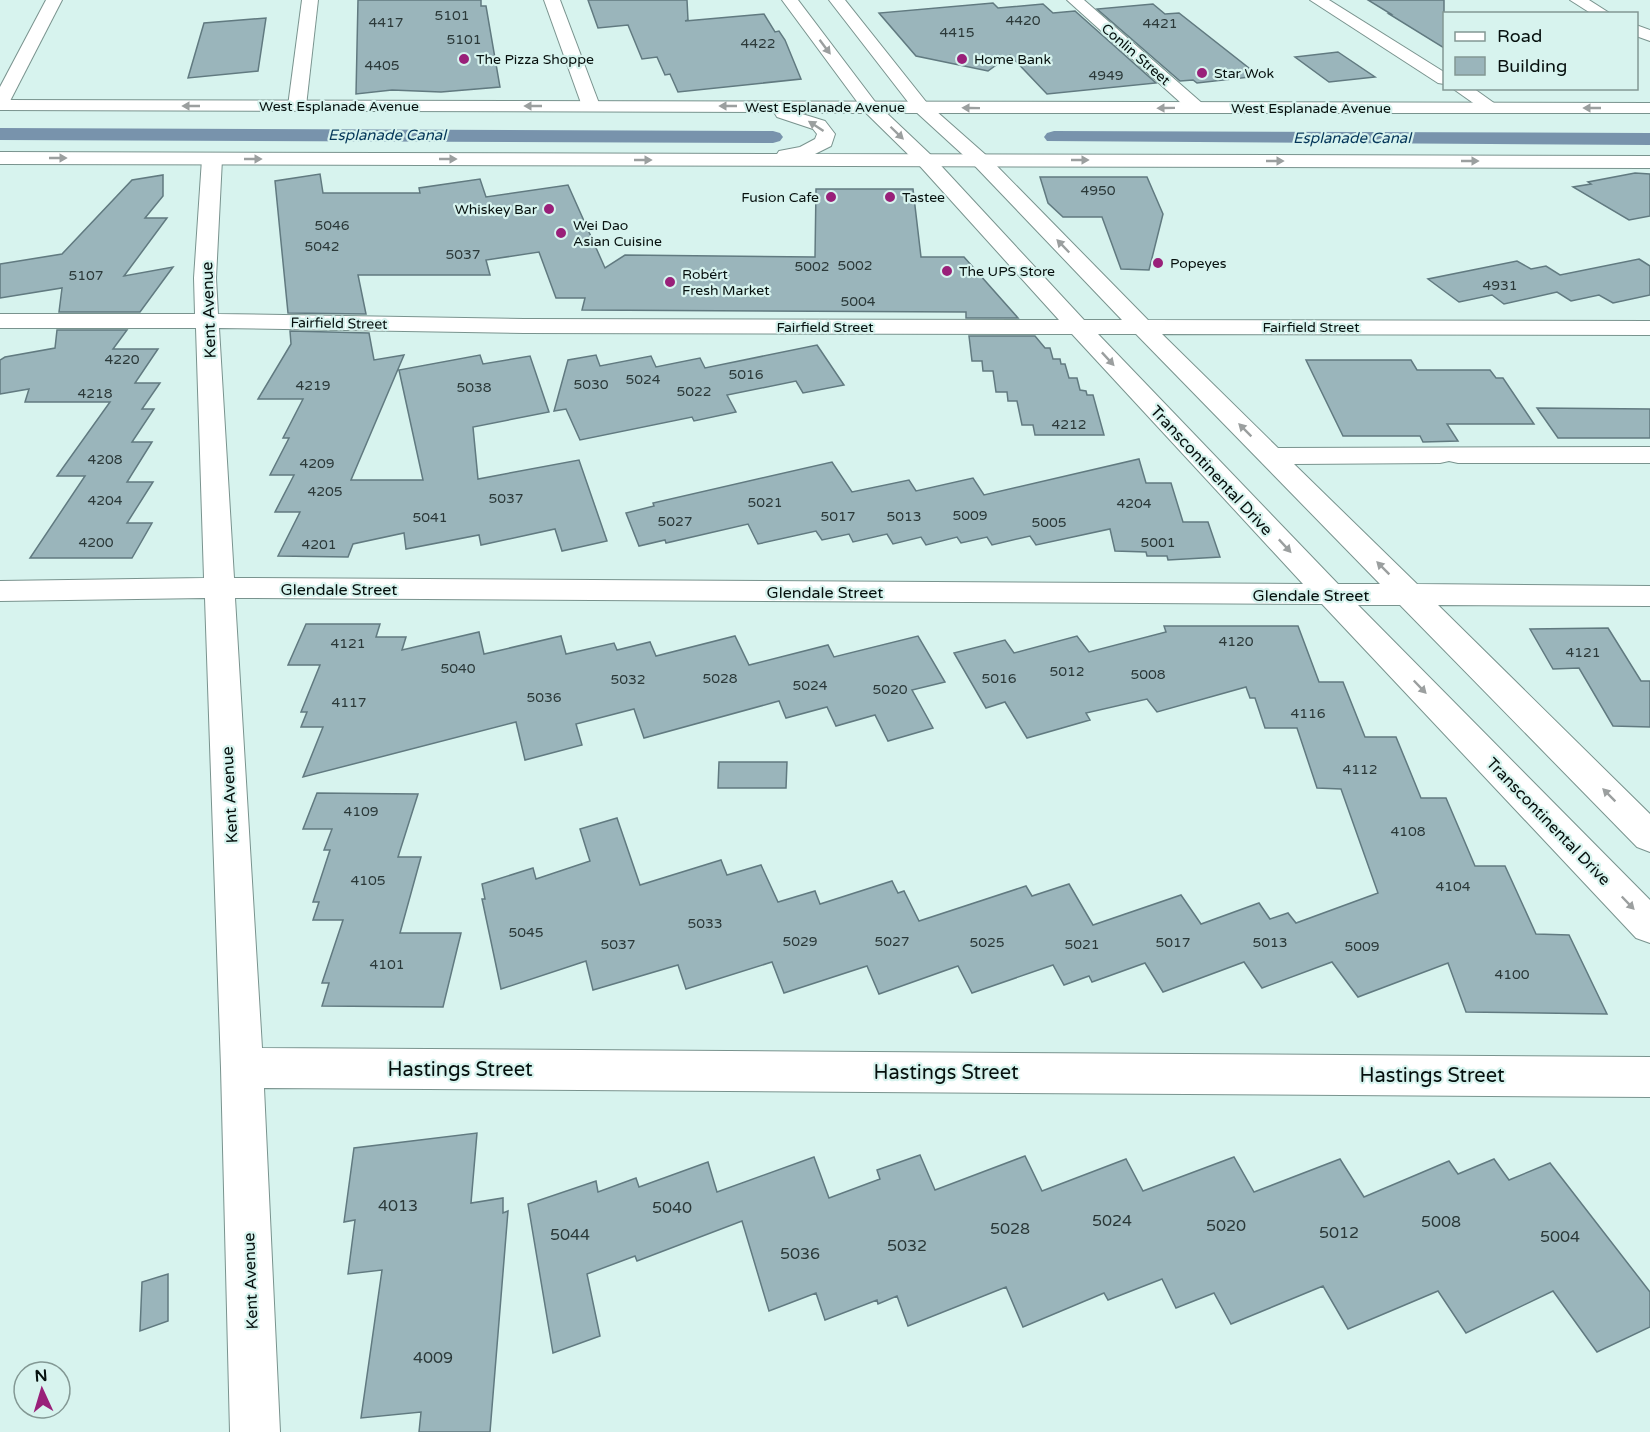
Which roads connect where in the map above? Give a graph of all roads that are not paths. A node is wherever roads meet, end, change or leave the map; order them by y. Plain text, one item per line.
1 (54, 0) edge
2 (310, 0) edge
3 (552, 0) edge
4 (790, 0) edge
5 (837, 0) edge
6 (1075, 0) edge
7 (1318, 0) edge
8 (1578, 0) edge
9 (1601, 12) edge
10 (1443, 78) edge
11 (1463, 90) edge
12 (0, 104) edge
13 (297, 106) junction
14 (591, 106) junction
15 (761, 106) junction
16 (870, 107) junction
17 (921, 107) junction
18 (1197, 108) junction
19 (1492, 108) junction
20 (1650, 108) edge
21 (1076, 110) junction
22 (0, 158) edge
23 (212, 159) junction
24 (748, 160) junction
25 (925, 160) junction
26 (980, 160) junction
27 (1045, 160) junction
28 (1650, 162) edge
29 (1013, 256) junction
30 (1076, 281) junction
31 (0, 321) edge
32 (207, 321) junction
33 (1078, 327) junction
34 (1142, 327) junction
35 (1650, 328) edge
36 (1650, 454) edge
37 (1270, 456) junction
38 (219, 588) junction
39 (0, 591) edge
40 (1331, 595) junction
41 (1411, 596) junction
42 (1650, 596) edge
43 (1650, 837) edge
44 (1650, 926) edge
45 (242, 1068) junction
46 (1650, 1077) edge
47 (255, 1432) edge

1 - 12 street
2 - 13 street
3 - 14 street
4 -> 16 street, Transcontinental Drive
5 - 17 street
6 - 18 street, Conlin Street
7 - 10 street
8 - 9 street
11 - 19 street
13 -> 12 street, West Esplanade Avenue
14 -> 13 street, West Esplanade Avenue
15 -> 14 street, West Esplanade Avenue
15 - 16 street, West Esplanade Avenue
24 -> 15 street
16 - 17 street, West Esplanade Avenue
16 -> 25 street, Transcontinental Drive
21 -> 17 street, West Esplanade Avenue
17 - 26 street
18 - 19 street, West Esplanade Avenue
18 -> 21 street, West Esplanade Avenue
20 -> 19 street, West Esplanade Avenue
21 - 27 street
22 -> 23 street
23 -> 24 street
23 - 32 street, Kent Avenue
24 - 25 street
25 - 26 street
25 - 29 street, Transcontinental Drive
26 - 27 street
30 -> 26 street
27 -> 28 street
29 - 30 street
29 - 33 street, Transcontinental Drive
30 - 34 street
31 - 32 street, Fairfield Street
32 - 33 street, Fairfield Street
32 - 38 street, Kent Avenue
33 - 34 street, Fairfield Street
33 -> 40 street, Transcontinental Drive
34 - 35 street, Fairfield Street
37 -> 34 street
36 - 37 street
41 -> 37 street
38 - 39 street, Glendale Street
38 - 40 street, Glendale Street
38 - 45 street, Kent Avenue
40 - 41 street, Glendale Street
40 -> 44 street, Transcontinental Drive
41 - 42 street, Glendale Street
43 -> 41 street
45 - 46 street, Hastings Street
45 - 47 street, Kent Avenue

